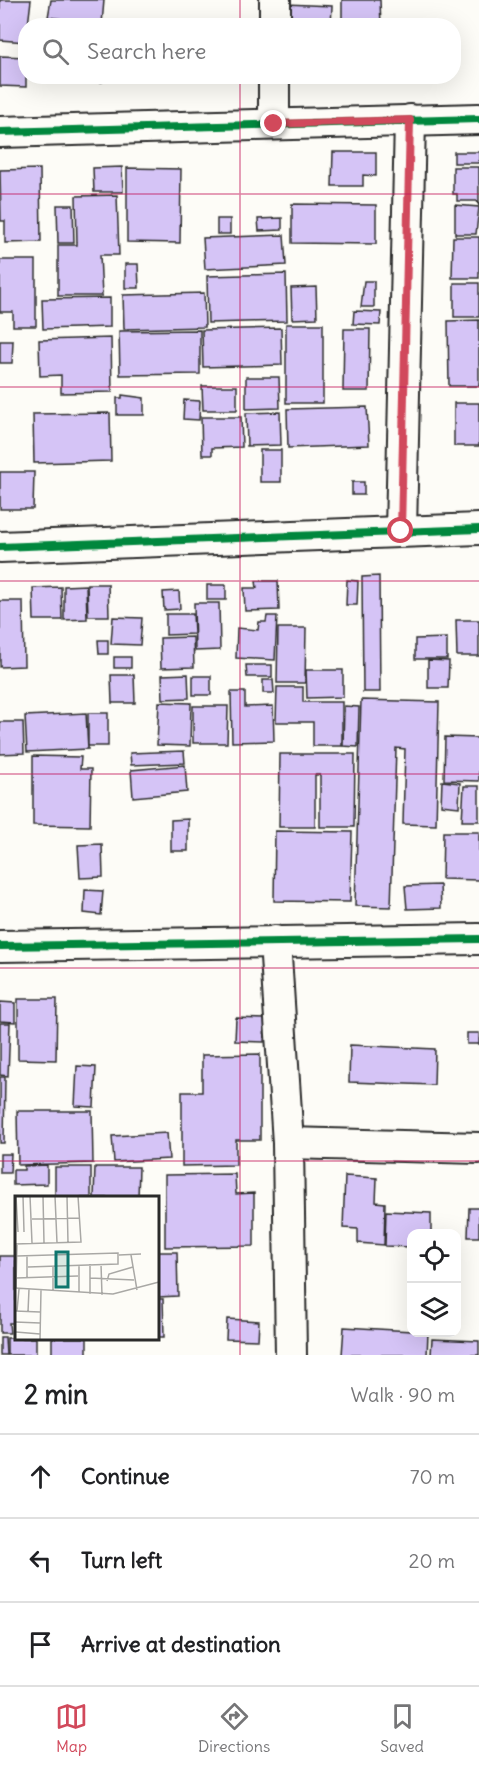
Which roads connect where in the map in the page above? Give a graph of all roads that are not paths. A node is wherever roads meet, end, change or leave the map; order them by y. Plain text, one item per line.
1 (275, 0) edge
2 (275, 18) edge
3 (274, 84) edge
4 (479, 119) edge
5 (410, 120) junction
6 (274, 124) junction
7 (0, 132) edge
8 (479, 529) edge
9 (401, 531) junction
10 (0, 547) edge
11 (479, 939) edge
12 (275, 940) junction
13 (0, 945) edge
14 (288, 1143) junction
15 (479, 1148) edge
16 (291, 1355) edge

1 - 2 street
3 - 6 street
4 - 5 street
5 - 6 street
5 - 9 street
6 - 7 street
8 - 9 street
9 - 10 street
11 - 12 street
12 - 13 street
12 - 14 street
14 - 15 street
14 - 16 street

